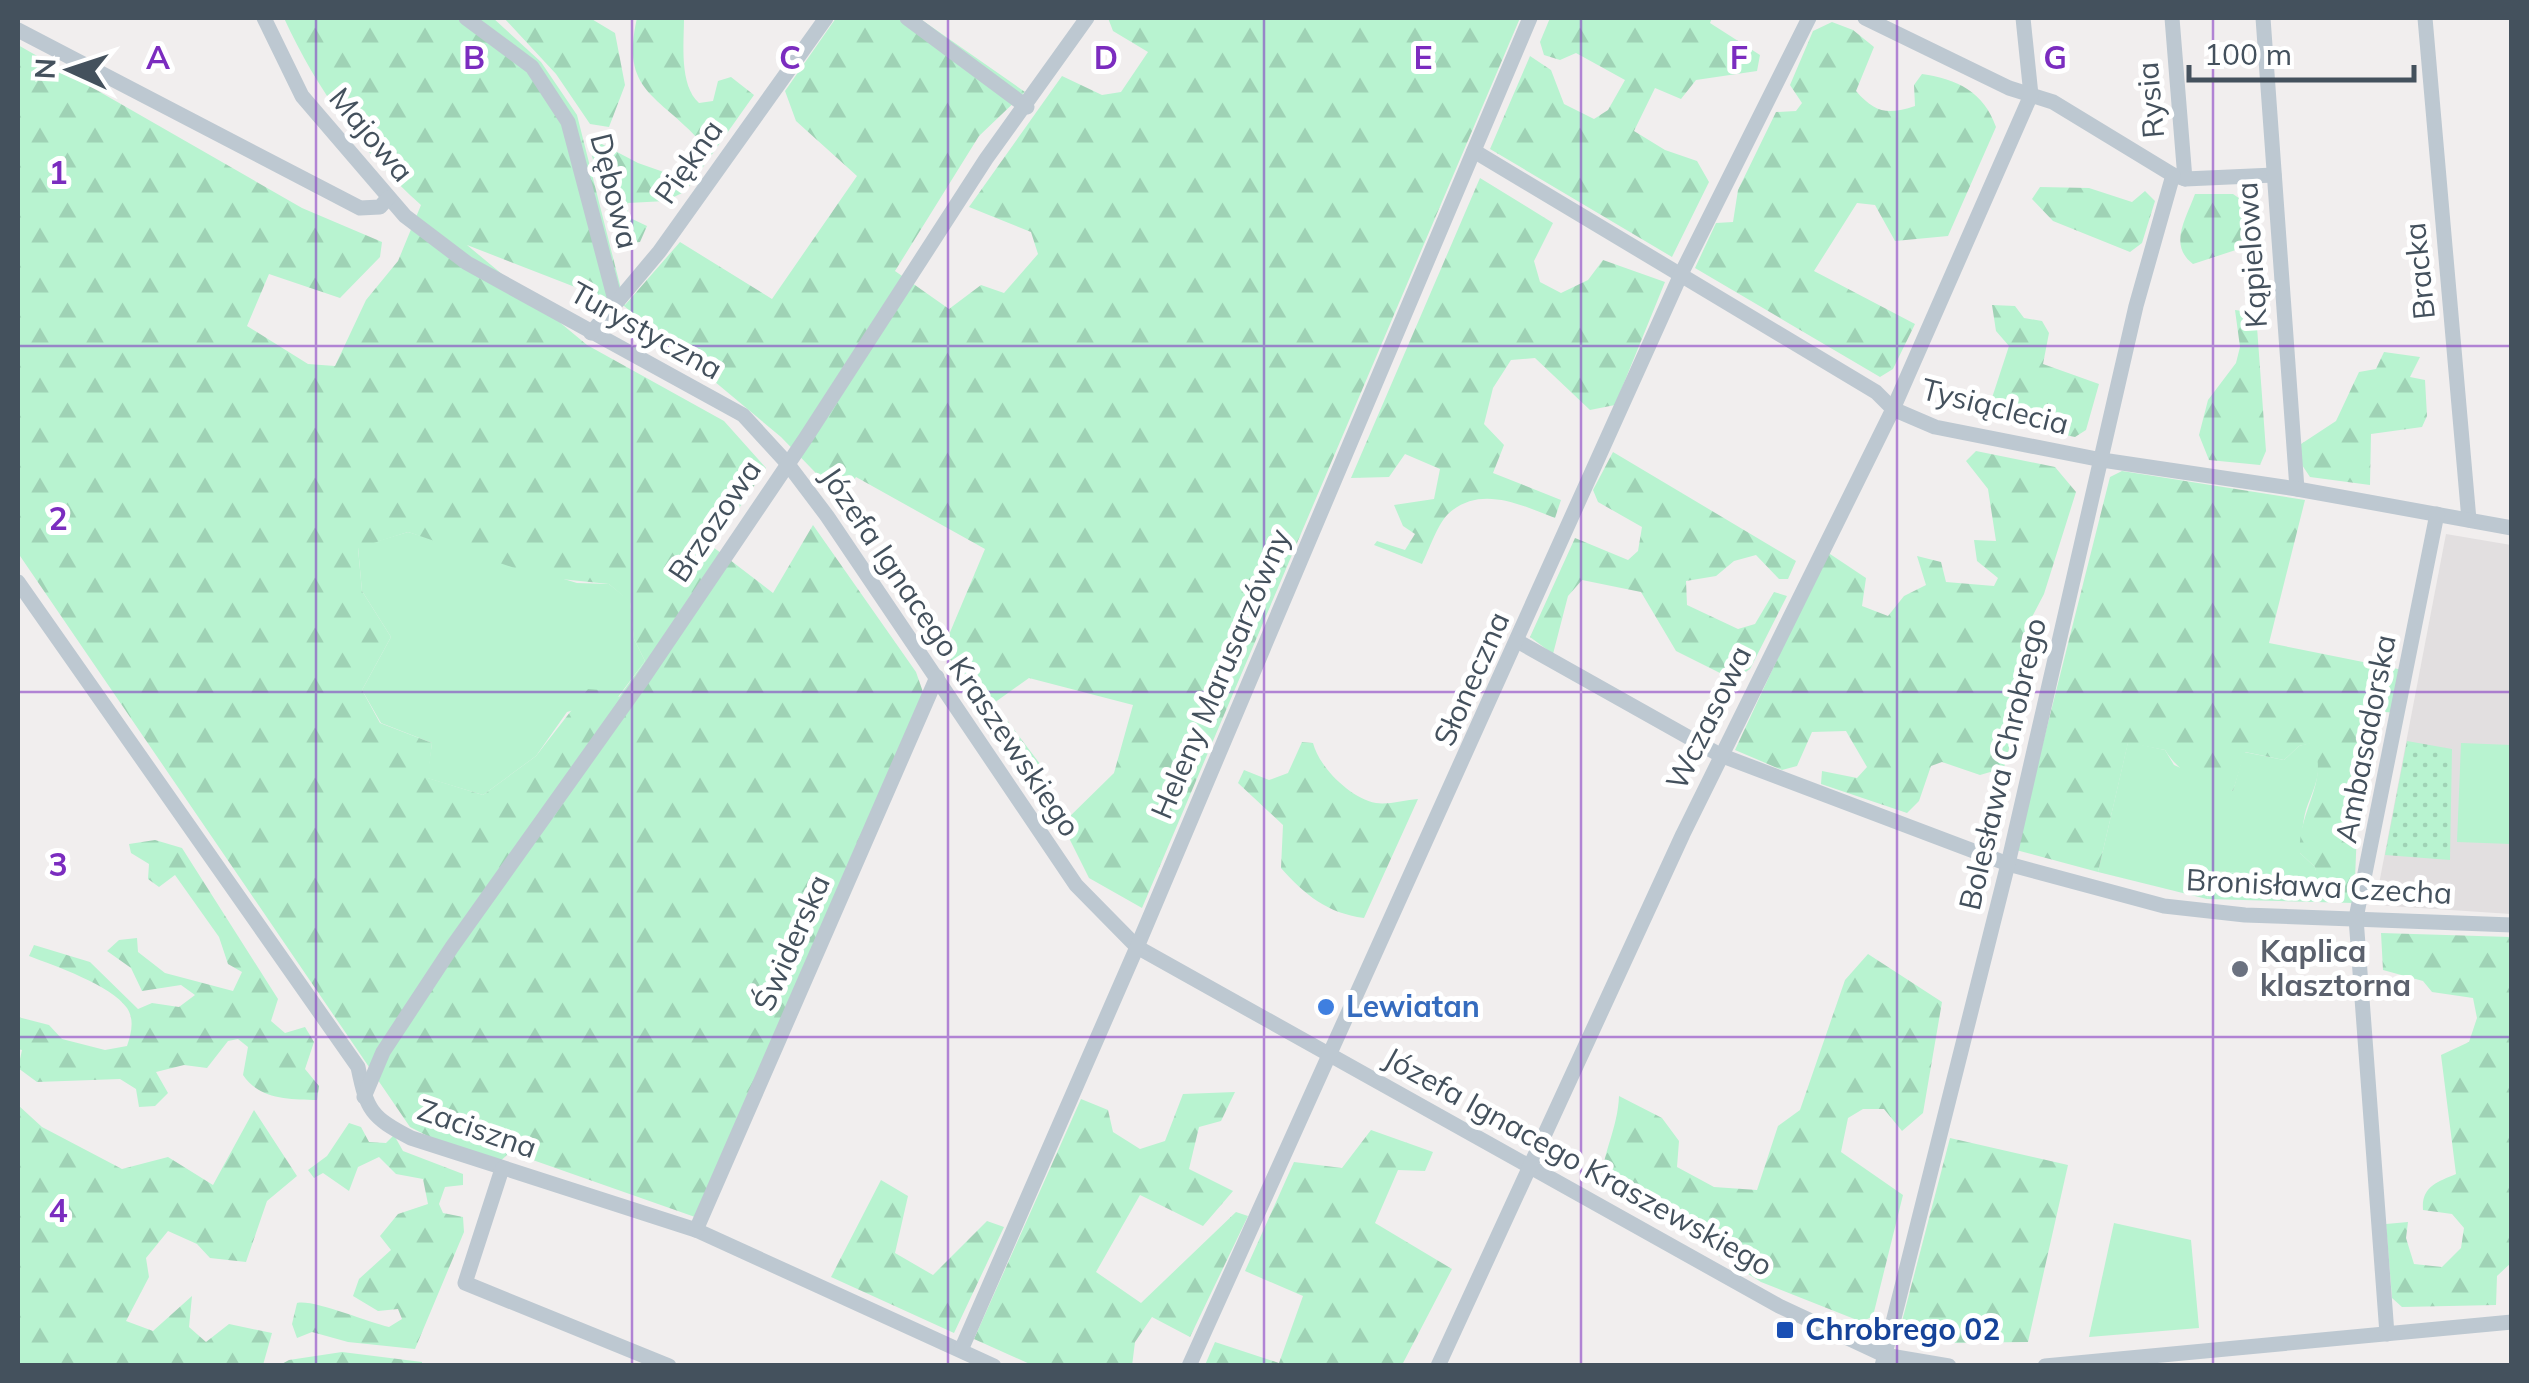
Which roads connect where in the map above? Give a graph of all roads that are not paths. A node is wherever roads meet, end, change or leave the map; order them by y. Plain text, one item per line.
1 (264, 18) edge
2 (466, 18) edge
3 (826, 18) edge
4 (907, 18) edge
5 (1088, 18) edge
6 (1530, 18) edge
7 (1809, 18) edge
8 (1865, 18) edge
9 (2023, 18) edge
10 (2172, 18) edge
11 (2263, 18) edge
12 (2424, 18) edge
13 (18, 30) edge
14 (2031, 96) junction
15 (1026, 107) junction
16 (1474, 151) junction
17 (2274, 175) junction
18 (2179, 177) junction
19 (388, 198) junction
20 (467, 263) joint
21 (1682, 272) junction
22 (615, 300) junction
23 (592, 333) junction
24 (1893, 409) junction
25 (2102, 460) junction
26 (787, 463) junction
27 (2297, 489) junction
28 (2437, 514) junction
29 (2470, 520) junction
30 (2512, 528) edge
31 (18, 582) edge
32 (1519, 642) junction
33 (938, 677) junction
34 (1720, 755) junction
35 (2008, 864) junction
36 (2356, 918) junction
37 (2512, 924) edge
38 (1137, 947) junction
39 (384, 1052) junction
40 (1330, 1055) junction
41 (358, 1067) junction
42 (364, 1098) junction
43 (1532, 1168) junction
44 (502, 1169) junction
45 (696, 1230) junction
46 (2512, 1322) edge
47 (2387, 1334) junction
48 (961, 1350) junction
49 (1883, 1360) edge
50 (668, 1366) edge
51 (994, 1366) edge
52 (1190, 1366) edge
53 (1438, 1366) edge
54 (1949, 1366) edge
55 (2045, 1366) edge

1 - 19 street, Majowa
2 - 22 street, Dębowa
3 - 22 street, Piękna
4 - 15 street
5 - 15 street, Brzozowa
6 - 16 street, Heleny Marusarzówny
7 - 21 street, Słoneczna
8 - 14 street
9 - 14 street
10 - 18 street, Rysia
11 - 17 street, Kąpielowa
12 - 29 street, Bracka
13 - 19 street
14 - 18 street
14 - 24 street, Wczasowa
15 - 26 street, Brzozowa
16 - 21 street, Tysiąclecia
16 - 38 street, Heleny Marusarzówny
17 - 18 street
17 - 27 street, Kąpielowa
18 - 25 street, Bolesława Chrobrego
19 - 20 street, Majowa
20 - 23 street, Turystyczna
21 - 24 street, Tysiąclecia
21 - 32 street, Słoneczna
22 - 23 street, Piękna
23 - 26 street, Turystyczna
24 - 25 street, Tysiąclecia
24 - 34 street, Wczasowa
25 - 27 street, Tysiąclecia
25 - 35 street, Bolesława Chrobrego
26 - 33 street, Józefa Ignacego Kraszewskiego
26 - 39 street, Brzozowa
27 - 28 street, Tysiąclecia
28 - 29 street, Tysiąclecia
28 - 36 street, Ambasadorska
29 - 30 street, Tysiąclecia
31 - 41 street
32 - 34 street, Bronisława Czecha
32 - 40 street, Słoneczna
33 - 38 street, Józefa Ignacego Kraszewskiego
33 - 45 street, Świderska
34 - 35 street, Bronisława Czecha
34 - 43 street, Wczasowa
35 - 36 street, Bronisława Czecha
35 - 49 street, Bolesława Chrobrego
36 - 37 street, Bronisława Czecha
36 - 47 street, Ambasadorska
38 - 40 street, Józefa Ignacego Kraszewskiego
38 - 48 street, Heleny Marusarzówny
39 - 41 street, Brzozowa
39 - 42 street, Brzozowa
40 - 43 street, Józefa Ignacego Kraszewskiego
40 - 52 street, Słoneczna
41 - 42 street
42 - 44 street, Zaciszna
43 - 49 street, Józefa Ignacego Kraszewskiego
43 - 53 street, Wczasowa
44 - 45 street, Zaciszna
44 - 50 street
45 - 48 street, Zaciszna
46 - 47 street
47 - 55 street
48 - 51 street, Zaciszna
49 - 54 street, Józefa Ignacego Kraszewskiego

